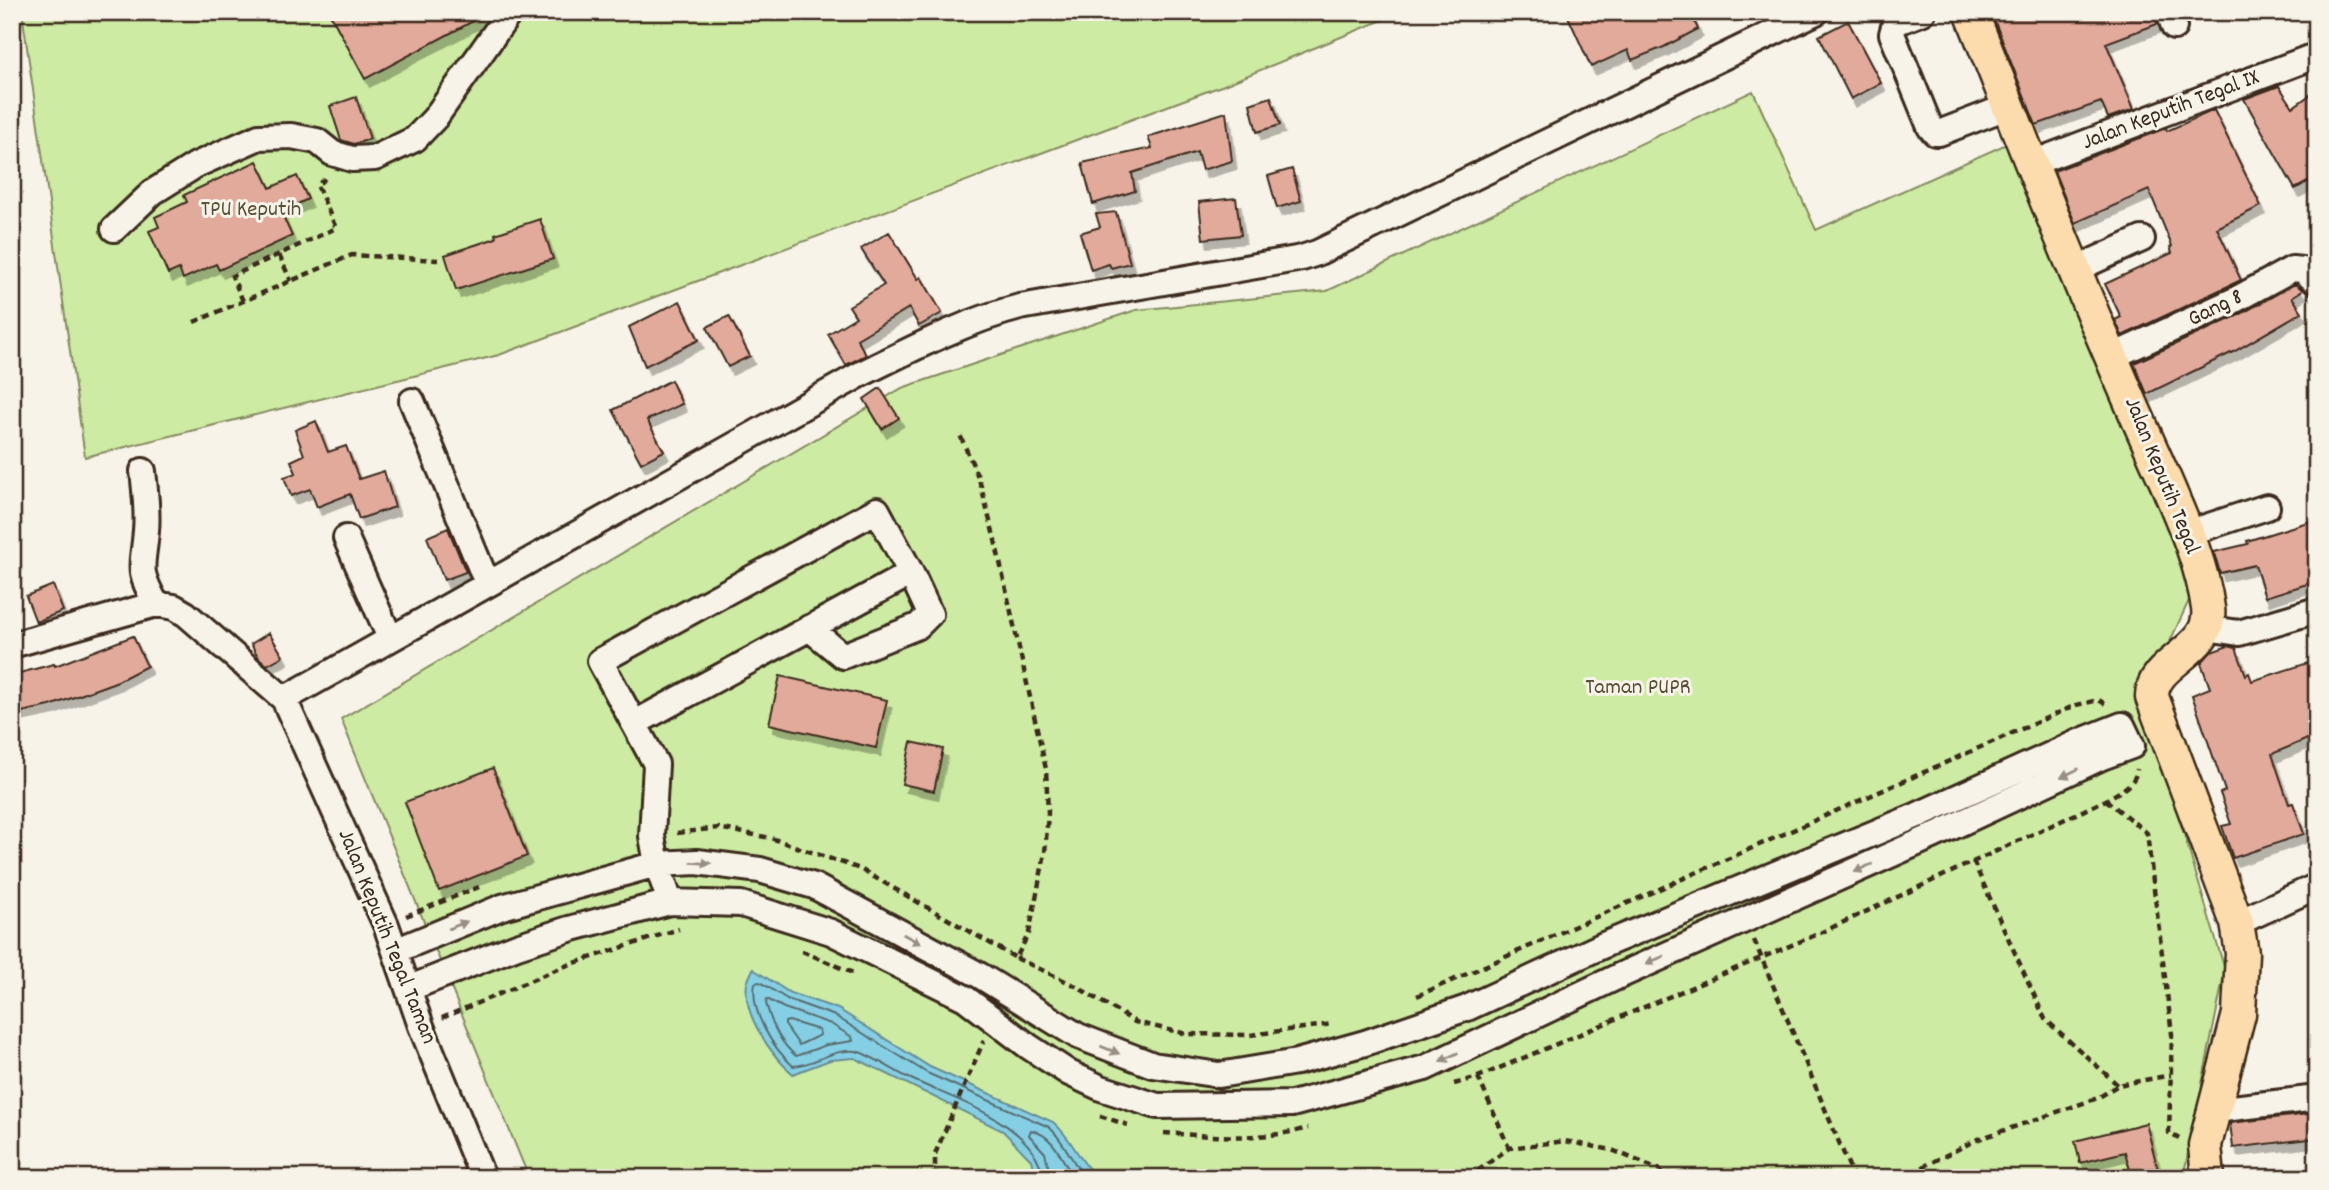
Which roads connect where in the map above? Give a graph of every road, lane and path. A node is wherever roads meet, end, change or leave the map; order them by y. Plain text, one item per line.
1 (510, 12) edge
2 (1816, 12) edge
3 (1923, 12) edge
4 (1971, 12) edge
5 (2312, 57) dead end
6 (2009, 106) junction
7 (352, 159) junction
8 (2030, 164) junction
9 (114, 229) dead end
10 (2142, 239) dead end
11 (279, 255) junction
12 (438, 260) dead end
13 (2076, 269) junction
14 (290, 281) junction
15 (2317, 282) edge
16 (243, 301) junction
17 (194, 322) dead end
18 (2111, 357) junction
19 (412, 401) dead end
20 (960, 435) dead end
21 (143, 471) dead end
22 (2267, 507) dead end
23 (2188, 533) junction
24 (345, 538) dead end
25 (911, 573) junction
26 (488, 583) junction
27 (156, 604) junction
28 (2317, 610) edge
29 (809, 628) junction
30 (2206, 628) junction
31 (390, 638) junction
32 (12, 645) edge
33 (284, 699) junction
34 (635, 723) junction
35 (2127, 736) junction
36 (2106, 800) junction
37 (1918, 815) junction
38 (652, 836) junction
39 (1933, 836) junction
40 (1973, 861) junction
41 (657, 864) junction
42 (2317, 886) edge
43 (670, 902) junction
44 (1745, 920) junction
45 (2237, 923) junction
46 (689, 927) dead end
47 (795, 948) dead end
48 (395, 951) junction
49 (1016, 958) junction
50 (1762, 958) junction
51 (979, 975) junction
52 (862, 977) dead end
53 (410, 988) junction
54 (965, 998) junction
55 (1407, 1001) dead end
56 (1468, 1008) junction
57 (1339, 1023) dead end
58 (421, 1026) junction
59 (973, 1033) dead end
60 (1484, 1040) junction
61 (995, 1049) dead end
62 (2171, 1075) junction
63 (1478, 1077) junction
64 (968, 1078) dead end
65 (1452, 1085) dead end
66 (2118, 1085) junction
67 (2317, 1098) edge
68 (2215, 1110) junction
69 (1099, 1115) dead end
70 (1133, 1127) dead end
71 (1310, 1128) dead end
72 (1157, 1133) dead end
73 (2205, 1145) junction
74 (1509, 1148) junction
75 (483, 1178) edge
76 (935, 1178) edge
77 (1468, 1178) edge
78 (1680, 1178) edge
79 (1854, 1178) edge
80 (1901, 1178) edge
81 (2208, 1178) edge

1 - 7 street
2 - 26 street
3 - 6 street
4 - 6 main road, Jalan Keputih Tegal
5 - 8 street, Jalan Keputih Tegal IX
6 - 8 main road, Jalan Keputih Tegal
7 - 9 street
7 - 11 path
8 - 13 main road, Jalan Keputih Tegal
10 - 13 street
11 - 14 path
11 - 16 path
12 - 14 path
13 - 18 main road, Jalan Keputih Tegal
14 - 16 path
15 - 18 street, Gang 8
16 - 17 path
18 - 23 main road, Jalan Keputih Tegal
19 - 26 street
20 - 49 path
21 - 27 street
22 - 23 street
23 - 30 main road, Jalan Keputih Tegal
24 - 31 street
25 - 29 street
25 - 29 street
25 - 34 street
26 - 31 street
27 - 32 street
27 - 33 street
28 - 30 street
29 - 34 street
30 - 45 main road
31 - 33 street
33 - 48 street, Jalan Keputih Tegal Taman
34 - 38 street
35 - 36 path
35 - 37 street
35 -> 39 street
35 - 55 path
36 - 40 path
36 - 62 path
37 - 39 street
37 - 56 street
38 - 41 street
38 - 49 path
39 -> 44 street
40 - 50 path
40 - 66 path
41 - 43 street
48 -> 41 street
41 -> 51 street
42 - 45 street
43 - 53 street
43 - 54 street
44 - 50 path
44 -> 60 street
45 - 68 main road
46 - 58 path
47 - 52 path
48 - 53 street, Jalan Keputih Tegal Taman
49 - 57 path
50 - 63 path
50 - 79 path
51 - 54 street
51 -> 56 street
53 - 58 street, Jalan Keputih Tegal Taman
60 -> 54 street
56 - 60 street
58 - 75 street, Jalan Keputih Tegal Taman
59 - 61 path
62 - 66 path
62 - 73 path
63 - 65 path
63 - 74 path
64 - 76 path
66 - 80 path
67 - 68 street
68 - 73 main road
69 - 70 path
71 - 72 path
73 - 81 main road
74 - 77 path
74 - 78 path

